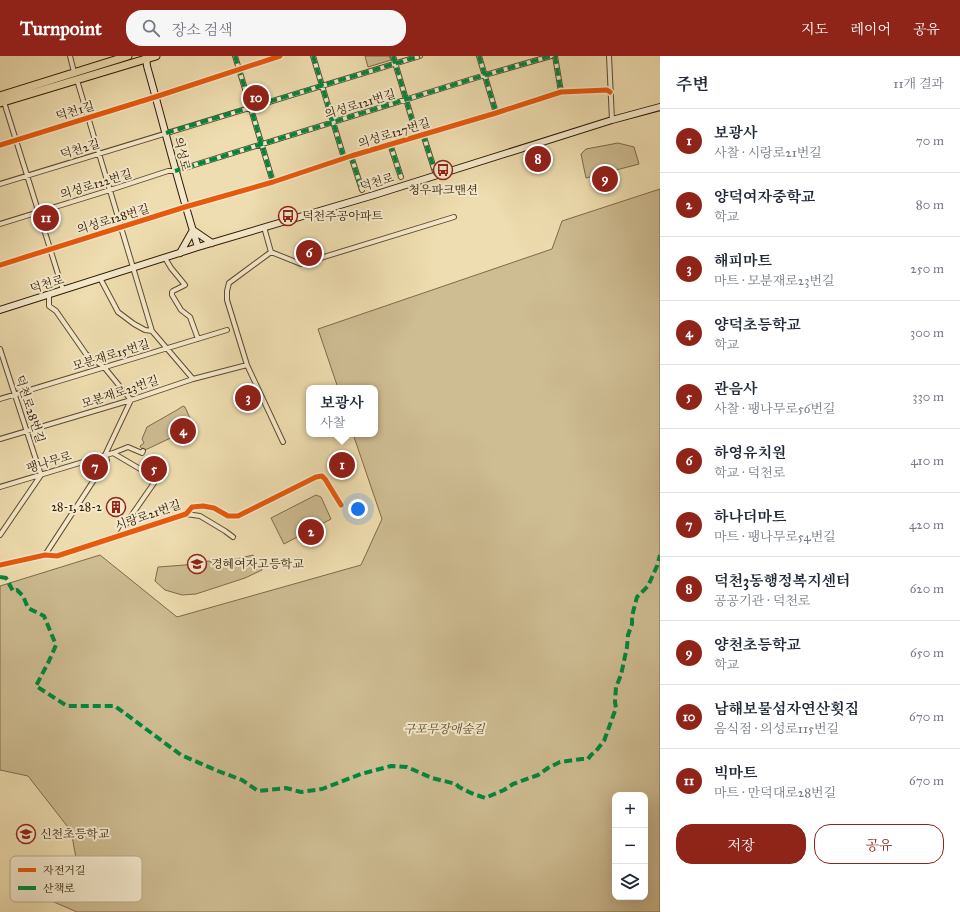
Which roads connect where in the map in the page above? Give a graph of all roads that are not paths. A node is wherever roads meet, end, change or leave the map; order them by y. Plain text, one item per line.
1 (70, 56) edge
2 (128, 56) edge
3 (156, 56) edge
4 (235, 56) edge
5 (280, 56) edge
6 (313, 56) edge
7 (393, 56) edge
8 (420, 56) edge
9 (479, 56) edge
10 (551, 56) edge
11 (555, 56) edge
12 (609, 56) edge
13 (144, 59) edge
14 (395, 63) junction
15 (239, 70) junction
16 (74, 72) junction
17 (485, 75) junction
18 (77, 80) junction
19 (322, 85) junction
20 (561, 92) junction
21 (610, 92) junction
22 (1, 97) edge
23 (155, 97) junction
24 (406, 100) junction
25 (251, 107) junction
26 (660, 107) edge
27 (496, 113) junction
28 (88, 117) junction
29 (612, 120) junction
30 (333, 122) junction
31 (166, 133) junction
32 (423, 134) junction
33 (417, 136) junction
34 (16, 140) junction
35 (0, 144) edge
36 (390, 144) junction
37 (262, 145) junction
38 (99, 154) junction
39 (351, 156) junction
40 (344, 158) junction
41 (175, 171) junction
42 (436, 175) junction
43 (27, 176) junction
44 (401, 177) dead end
45 (274, 182) junction
46 (0, 184) edge
47 (110, 190) junction
48 (362, 190) dead end
49 (185, 207) junction
50 (38, 212) junction
51 (454, 217) dead end
52 (0, 224) edge
53 (121, 227) junction
54 (264, 227) junction
55 (193, 230) junction
56 (212, 243) junction
57 (198, 247) junction
58 (50, 250) junction
59 (271, 252) junction
60 (180, 253) junction
61 (165, 258) junction
62 (0, 264) edge
63 (133, 267) junction
64 (100, 278) junction
65 (62, 290) junction
66 (49, 295) junction
67 (0, 310) edge
68 (227, 330) dead end
69 (152, 331) junction
70 (198, 339) junction
71 (167, 348) junction
72 (0, 349) edge
73 (1, 355) edge
74 (247, 365) junction
75 (104, 367) junction
76 (193, 379) junction
77 (15, 395) junction
78 (0, 399) edge
79 (131, 400) junction
80 (27, 431) junction
81 (0, 440) edge
82 (283, 442) dead end
83 (143, 451) dead end
84 (105, 455) junction
85 (41, 475) junction
86 (0, 487) edge
87 (341, 505) dead end
88 (186, 514) junction
89 (0, 535) edge
90 (119, 536) junction
91 (233, 537) dead end
92 (45, 555) junction
93 (0, 565) edge

1 - 16 street
2 - 16 main road
3 - 13 main road
4 - 15 street
5 - 15 street, 덕천1길
6 - 19 street
7 - 14 street
8 - 14 street, 덕천2길
9 - 17 street
10 - 17 street, 의성로121번길
11 - 20 street
12 - 21 street
13 - 18 main road
13 - 23 main road, 의성로
14 - 19 street, 덕천2길
14 - 24 street
15 - 23 street, 덕천1길
15 - 25 street
16 - 22 main road
17 - 24 street, 의성로121번길
17 - 27 street
18 - 22 main road
18 - 28 street
19 - 25 street, 덕천2길
19 - 30 street
20 - 21 street, 의성로127번길
20 - 27 street, 의성로127번길
21 - 29 street
22 - 34 street
23 - 28 street, 덕천1길
23 - 31 main road, 의성로
24 - 30 street, 의성로121번길
24 - 33 street
25 - 31 street, 덕천2길
25 - 37 street
26 - 29 main road, 덕천로
27 - 32 street, 의성로127번길
28 - 34 street, 덕천1길
28 - 38 street
29 - 42 main road, 덕천로
30 - 37 street, 의성로121번길
30 - 40 street
31 - 38 street, 덕천2길
31 - 41 main road, 의성로
32 - 33 street, 의성로127번길
32 - 42 street
33 - 36 street, 의성로127번길
34 - 35 street, 덕천1길
34 - 43 street
36 - 39 street, 의성로127번길
36 - 44 street
37 - 41 street, 의성로121번길
37 - 45 street
38 - 43 street, 덕천2길
38 - 47 street
39 - 40 street, 의성로127번길
39 - 48 street
40 - 45 street, 의성로127번길
41 - 47 street, 의성로122번길
41 - 49 main road, 의성로
42 - 54 main road, 덕천로
43 - 46 street, 덕천2길
43 - 50 street
45 - 49 street, 의성로127번길
47 - 50 street, 의성로122번길
47 - 53 street
49 - 53 street, 의성로128번길
49 - 55 main road, 의성로
50 - 52 street, 의성로122번길
50 - 58 street
51 - 59 street
53 - 58 street, 의성로128번길
53 - 63 street
54 - 56 main road, 덕천로
54 - 59 street
55 - 56 main road
55 - 57 main road, 의성로
55 - 60 main road
56 - 57 main road, 덕천로
57 - 60 main road, 덕천로
58 - 62 street, 의성로128번길
58 - 65 street
59 - 74 street
60 - 61 main road, 덕천로
61 - 63 main road, 덕천로
61 - 70 street
63 - 64 main road, 덕천로
63 - 69 street
64 - 65 main road, 덕천로
64 - 69 street
65 - 66 main road, 덕천로
66 - 67 main road, 덕천로
66 - 75 street
68 - 70 street, 모분재로15번길
69 - 71 street
70 - 71 street, 모분재로15번길
71 - 75 street, 모분재로15번길
71 - 76 street
72 - 73 street, 덕천로28번길
73 - 77 street, 덕천로28번길
74 - 76 street, 모분재로23번길
74 - 82 street
75 - 77 street, 모분재로15번길
75 - 79 street
76 - 79 street, 모분재로23번길
77 - 78 street, 모분재로15번길
77 - 80 street, 덕천로28번길
79 - 80 street, 모분재로23번길
79 - 84 street
80 - 81 street, 모분재로23번길
80 - 85 street, 덕천로28번길
83 - 84 street, 팽나무로
84 - 85 street, 팽나무로
84 - 90 street, 팽나무로
84 - 92 street
85 - 86 street, 팽나무로
85 - 89 street
87 - 88 street, 시랑로21번길
88 - 90 street, 시랑로21번길
88 - 91 street
90 - 92 street, 시랑로21번길
92 - 93 street, 시랑로21번길

